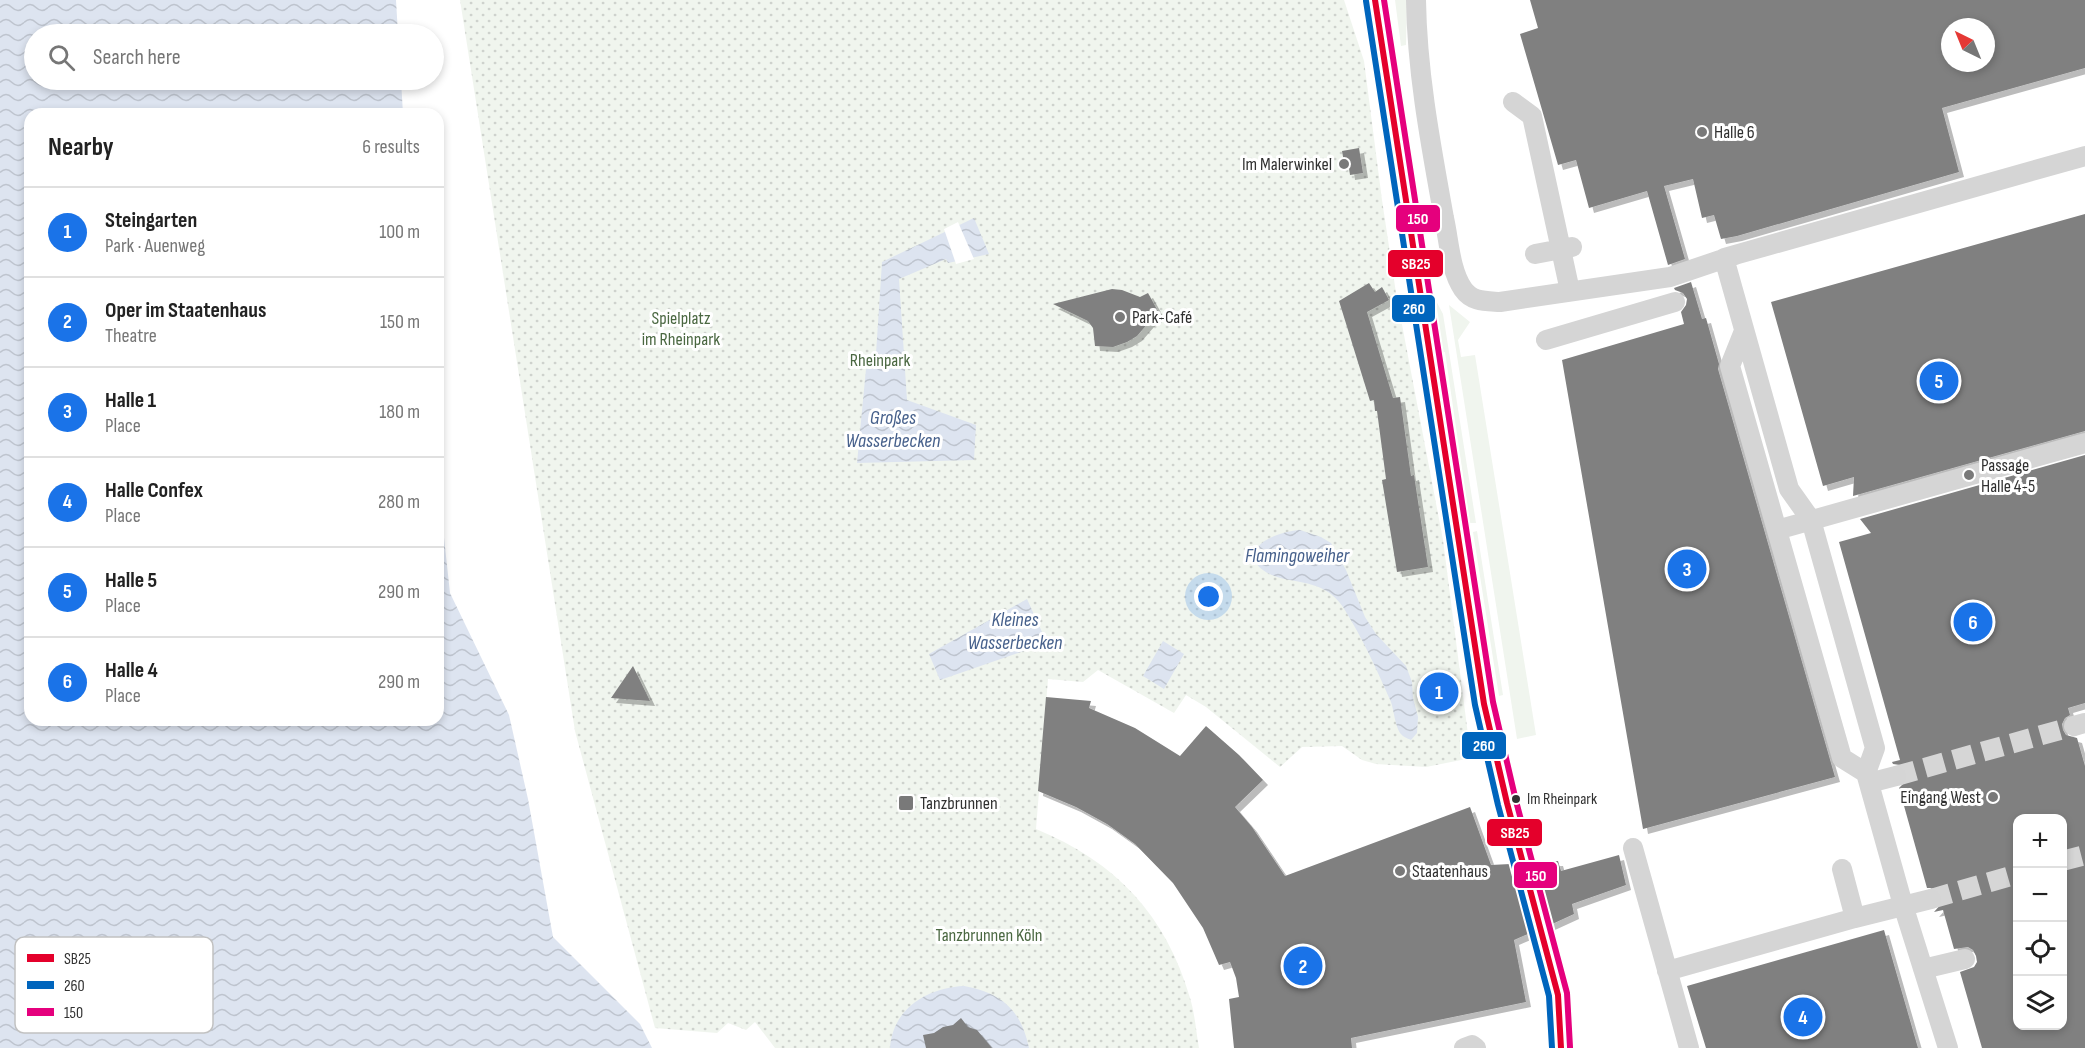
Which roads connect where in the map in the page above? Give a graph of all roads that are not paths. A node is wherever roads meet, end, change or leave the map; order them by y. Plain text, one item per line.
1 (1375, 0) edge
2 (1416, 0) edge
3 (1513, 102) dead end
4 (2085, 157) edge
5 (2000, 180) junction
6 (1572, 247) dead end
7 (1535, 254) dead end
8 (1724, 258) junction
9 (1570, 291) junction
10 (1676, 302) dead end
11 (1744, 331) junction
12 (1546, 340) dead end
13 (2085, 442) edge
14 (1789, 489) junction
15 (1811, 520) junction
16 (1777, 530) junction
17 (1896, 776) tunnel mouth
18 (1868, 778) junction
19 (1633, 848) dead end
20 (1523, 865) tunnel mouth
21 (1842, 868) dead end
22 (1930, 899) tunnel mouth
23 (1903, 905) junction
24 (1855, 918) junction
25 (1540, 931) tunnel mouth
26 (1962, 959) dead end
27 (1923, 969) junction
28 (1667, 971) junction
29 (1464, 1048) edge
30 (1476, 1048) edge
31 (1561, 1048) edge
32 (1689, 1048) edge
33 (1948, 1048) edge

1 - 20 street
2 - 9 street
3 - 9 street
4 - 5 street
5 - 8 street
5 - 11 street
6 - 7 street
8 - 9 street
8 - 14 street
10 - 12 street
11 - 14 street
11 - 16 street
13 - 15 street
14 - 15 street
14 - 27 street
15 - 16 street
15 - 18 street
16 - 18 street
17 - 18 street
18 - 23 street
19 - 28 street
21 - 24 street
22 - 23 street
23 - 24 street
23 - 27 street
24 - 28 street
25 - 31 street
26 - 27 street
27 - 33 street
28 - 32 street
29 - 30 street

